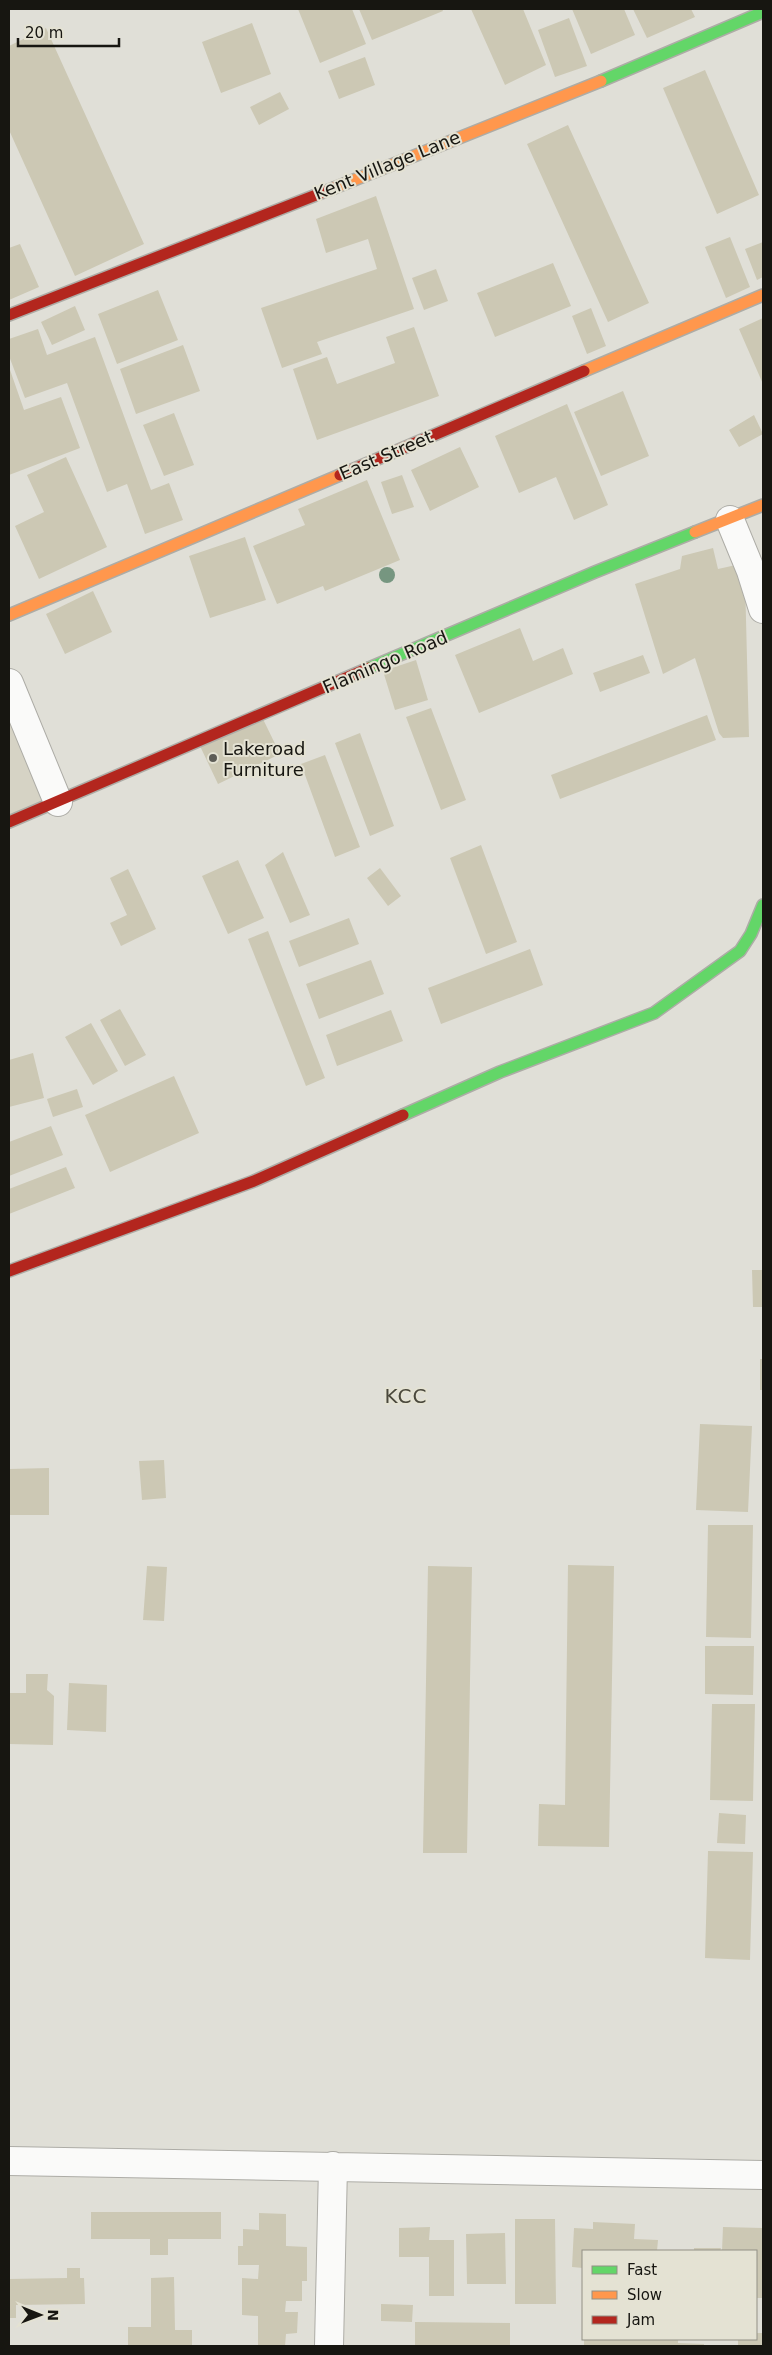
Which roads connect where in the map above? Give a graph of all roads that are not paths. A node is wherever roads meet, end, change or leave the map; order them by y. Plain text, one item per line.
1 (763, 12) edge
2 (763, 295) edge
3 (9, 315) edge
4 (763, 505) edge
5 (730, 520) junction
6 (763, 610) edge
7 (9, 615) edge
8 (9, 683) edge
9 (58, 802) junction
10 (9, 822) edge
11 (763, 904) edge
12 (9, 1271) edge
13 (9, 2161) edge
14 (333, 2166) junction
15 (763, 2175) edge
16 (329, 2346) edge

1 - 3 street, Kent Village Lane
2 - 7 street, East Street
4 - 5 street, Flamingo Road
5 - 6 street
5 - 9 street, Flamingo Road
8 - 9 street
9 - 10 street, Flamingo Road
11 - 12 street
13 - 14 street
14 - 15 street
14 - 16 street

